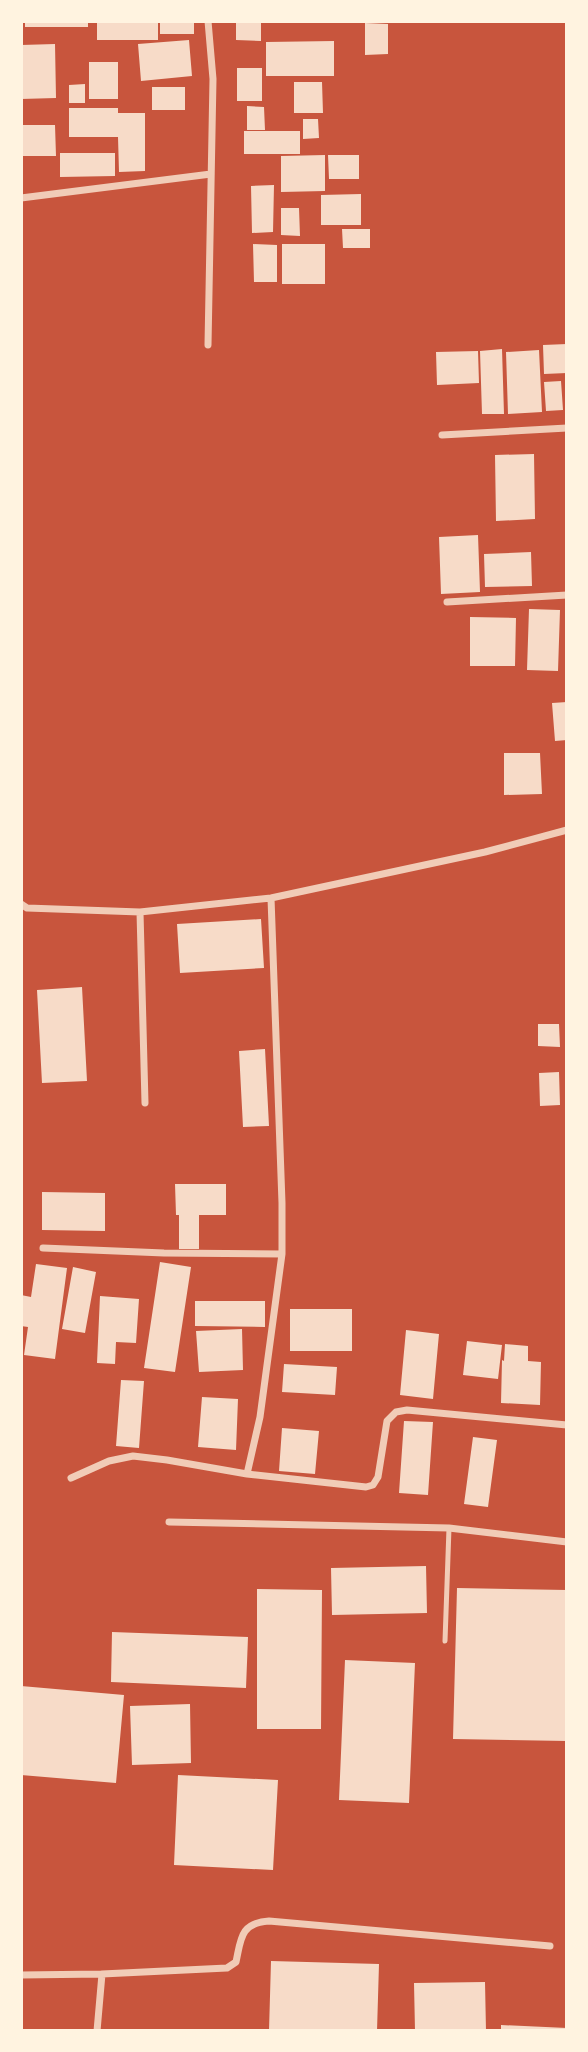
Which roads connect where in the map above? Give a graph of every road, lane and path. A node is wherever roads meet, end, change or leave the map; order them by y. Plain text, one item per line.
1 (208, 21) edge
2 (211, 174) junction
3 (21, 198) edge
4 (208, 345) dead end
5 (567, 428) edge
6 (442, 435) dead end
7 (567, 595) edge
8 (447, 602) dead end
9 (567, 830) edge
10 (271, 898) junction
11 (21, 904) edge
12 (140, 912) junction
13 (145, 1103) dead end
14 (43, 1248) dead end
15 (282, 1254) junction
16 (567, 1425) edge
17 (247, 1474) junction
18 (71, 1478) dead end
19 (169, 1522) dead end
20 (449, 1528) junction
21 (567, 1542) edge
22 (445, 1641) dead end
23 (550, 1946) dead end
24 (102, 1974) junction
25 (21, 1975) edge
26 (97, 2031) edge

1 - 2 street
2 - 3 street
2 - 4 street
5 - 6 street
7 - 8 street
9 - 10 street
10 - 12 street
10 - 15 street
11 - 12 street
12 - 13 street
14 - 15 street
15 - 17 street
16 - 17 street
17 - 18 street
19 - 20 street
20 - 21 street
20 - 22 lane
23 - 24 street
24 - 25 street
24 - 26 street

